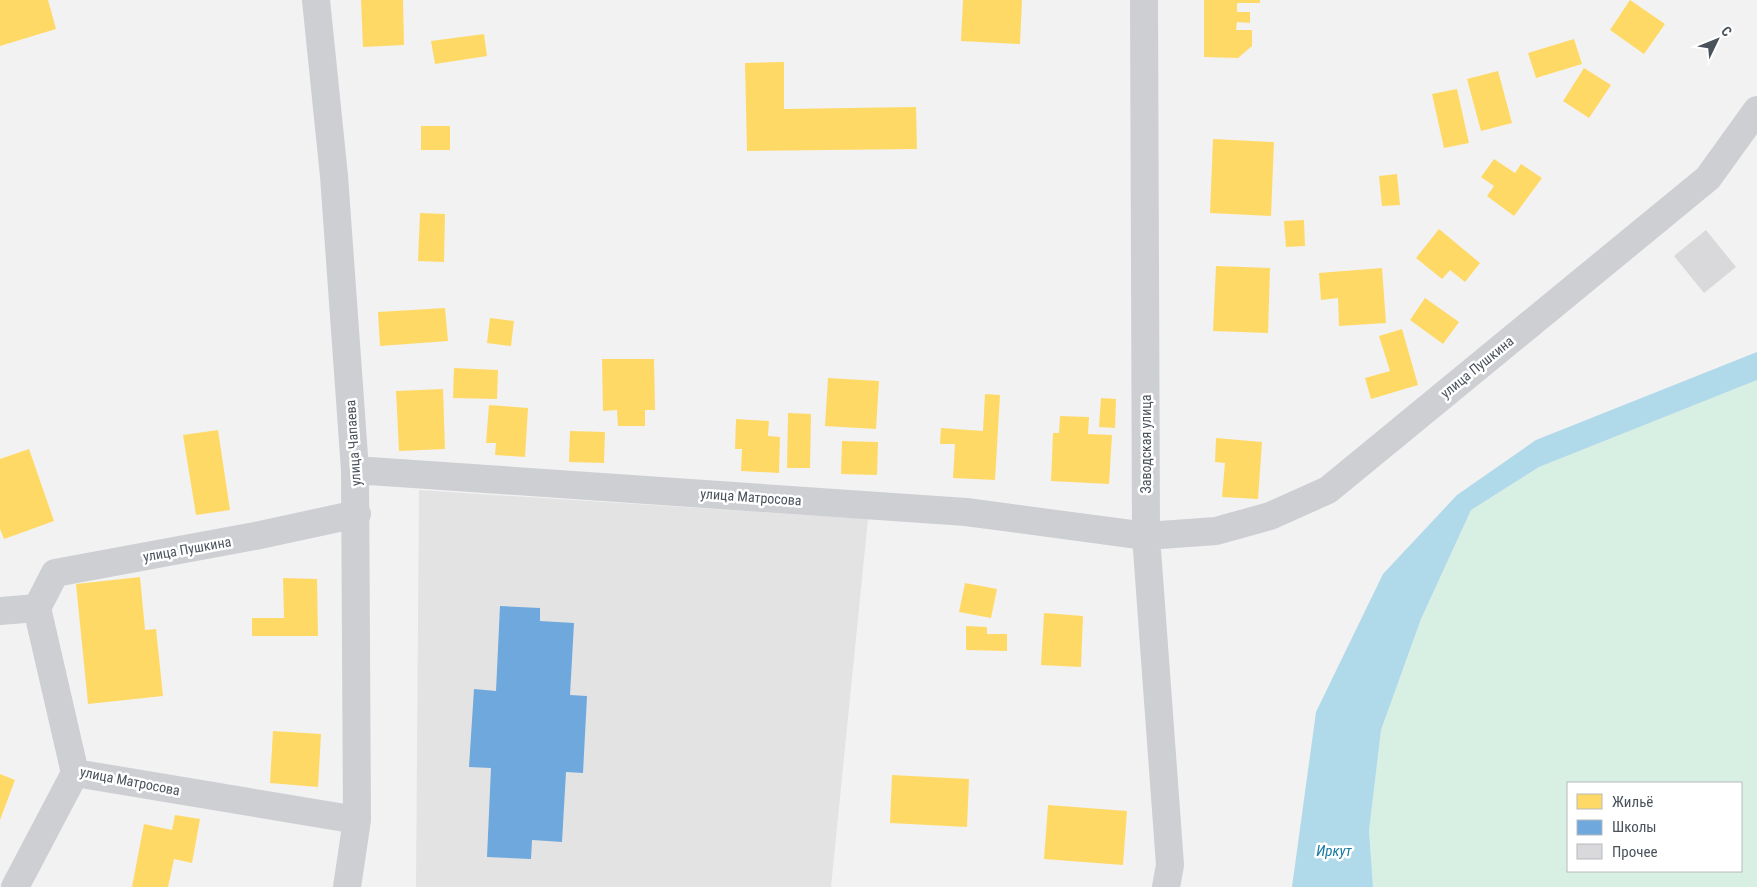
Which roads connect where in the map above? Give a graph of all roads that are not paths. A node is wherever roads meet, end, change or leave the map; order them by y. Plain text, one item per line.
1 (316, 0) edge
2 (1144, 0) edge
3 (1757, 110) edge
4 (355, 470) junction
5 (356, 514) junction
6 (1146, 536) junction
7 (37, 608) junction
8 (0, 611) edge
9 (75, 773) junction
10 (357, 820) junction
11 (15, 887) edge
12 (347, 887) edge
13 (1166, 887) edge

1 - 4 street, улица Чапаева
2 - 6 street, Заводская улица
3 - 6 street, улица Пушкина
4 - 5 street, улица Чапаева
4 - 6 street, улица Матросова
5 - 7 street, улица Пушкина
5 - 10 street, улица Чапаева
6 - 13 street, Заводская улица
7 - 8 street
7 - 9 street, улица Матросова
9 - 10 street, улица Матросова
9 - 11 street
10 - 12 street, улица Чапаева

